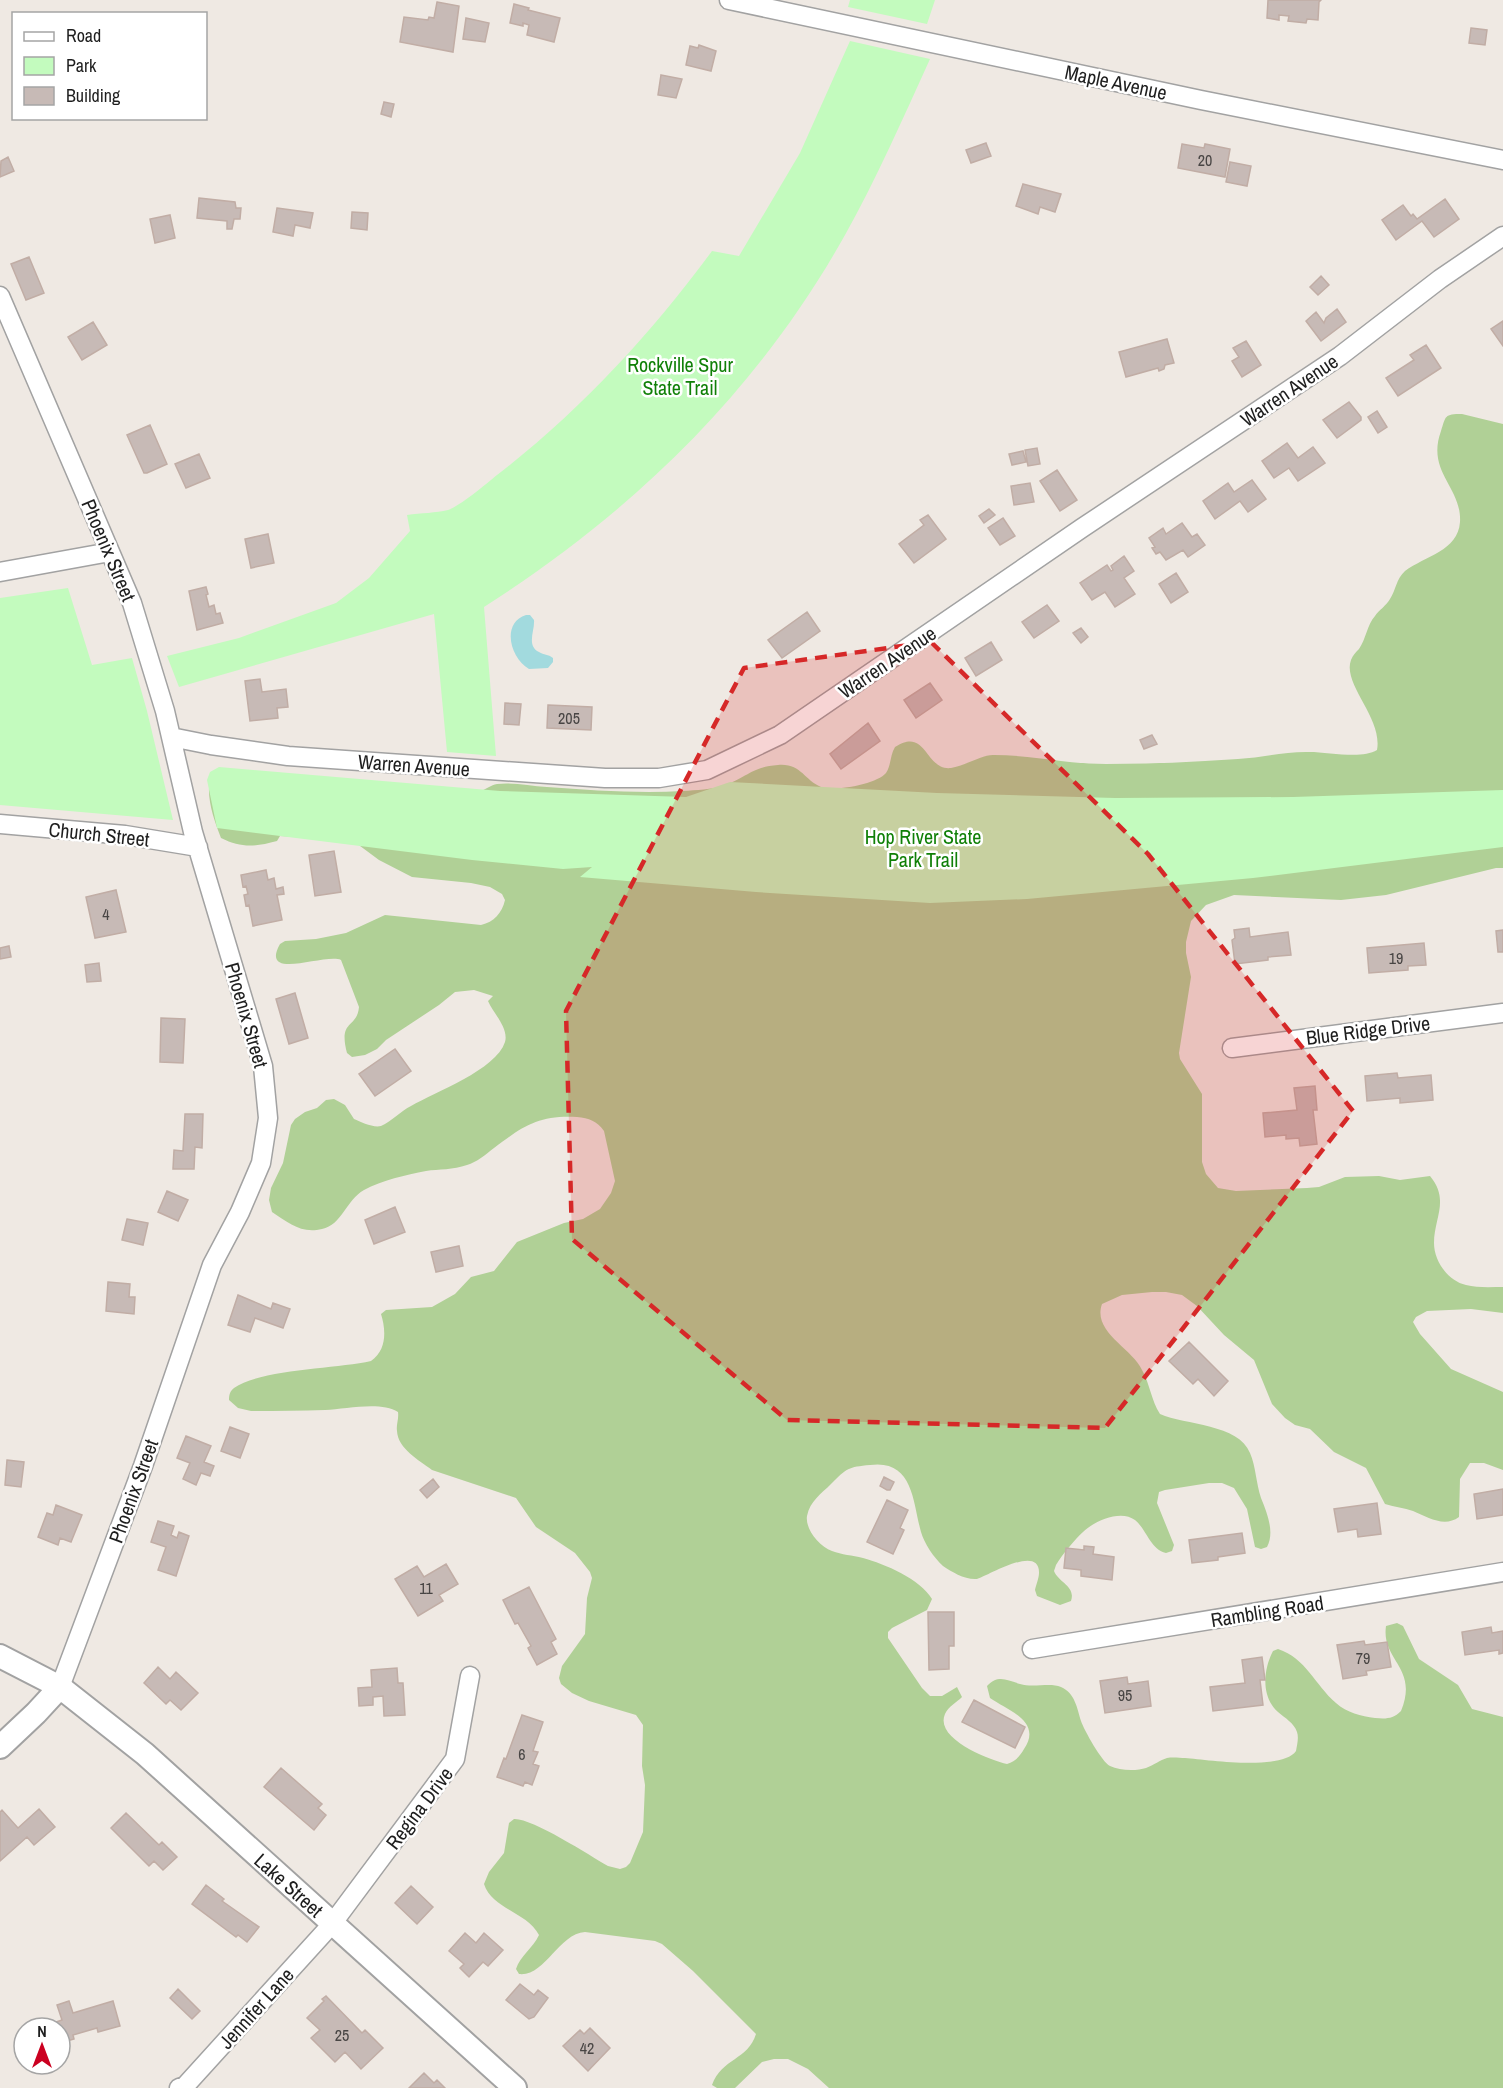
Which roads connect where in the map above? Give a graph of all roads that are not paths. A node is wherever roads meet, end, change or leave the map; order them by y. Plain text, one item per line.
1 (729, 0) edge
2 (1503, 160) edge
3 (1503, 236) edge
4 (0, 297) edge
5 (110, 552) junction
6 (0, 572) edge
7 (171, 737) junction
8 (0, 824) edge
9 (198, 847) junction
10 (1503, 1013) edge
11 (1232, 1048) dead end
12 (1503, 1572) edge
13 (1032, 1649) dead end
14 (0, 1656) edge
15 (470, 1676) dead end
16 (60, 1687) junction
17 (0, 1747) edge
18 (332, 1924) junction
19 (179, 2088) edge
20 (515, 2088) edge

1 - 2 street, Maple Avenue
3 - 7 street, Warren Avenue
4 - 5 street, Phoenix Street
5 - 6 street
5 - 7 street, Phoenix Street
7 - 9 street, Phoenix Street
8 - 9 street, Church Street
9 - 16 street, Phoenix Street
10 - 11 street, Blue Ridge Drive
12 - 13 street, Rambling Road
14 - 16 street, Lake Street
15 - 18 street, Regina Drive
16 - 17 street, Phoenix Street
16 - 18 street, Lake Street
18 - 19 street, Jennifer Lane
18 - 20 street, Lake Street

